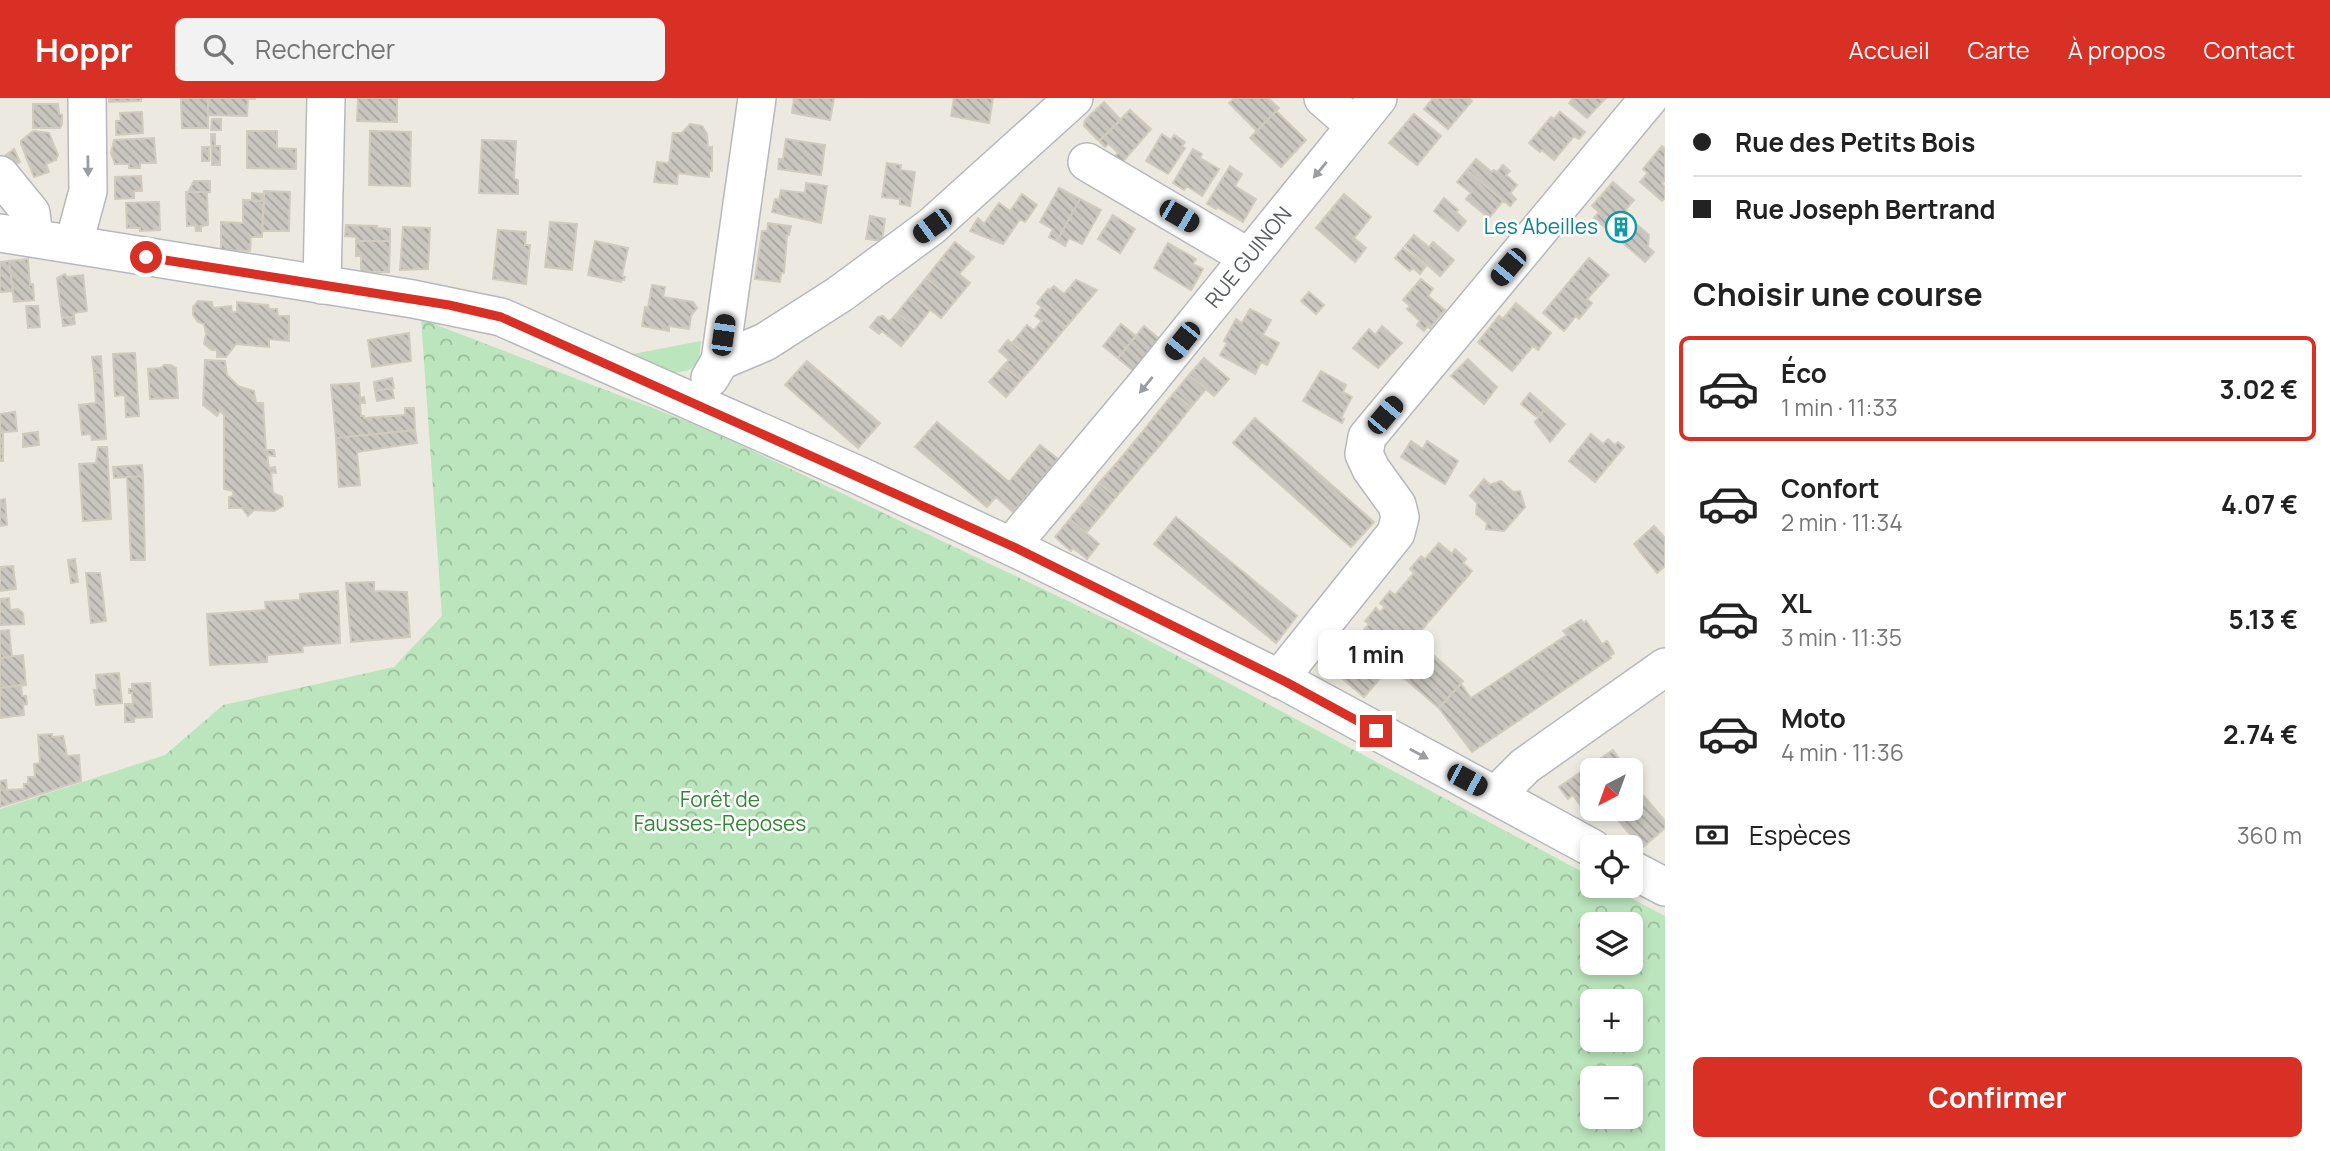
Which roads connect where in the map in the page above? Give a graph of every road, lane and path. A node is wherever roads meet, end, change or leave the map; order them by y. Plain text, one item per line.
1 (87, 98) edge
2 (326, 98) edge
3 (757, 98) edge
4 (1074, 98) edge
5 (1324, 98) edge
6 (1378, 98) edge
7 (1649, 98) edge
8 (1355, 126) junction
9 (1087, 162) dead end
10 (0, 175) edge
11 (17, 235) edge
12 (76, 244) junction
13 (1248, 257) junction
14 (322, 285) junction
15 (720, 361) junction
16 (696, 404) junction
17 (1014, 547) junction
18 (1665, 667) edge
19 (1279, 679) junction
20 (1496, 795) junction
21 (1580, 841) edge
22 (1643, 875) edge
23 (1665, 887) edge

1 -> 12 street
2 - 14 street
3 - 15 street
4 - 15 street
5 - 8 street
6 - 8 street, RUE GUINON
7 - 19 street
8 -> 13 street, RUE GUINON
9 - 13 street
10 - 11 street
11 - 12 street
12 - 14 street
13 -> 17 street, RUE GUINON
14 - 16 street
15 - 16 street
16 - 17 street
17 - 19 street
18 - 20 street
19 -> 20 street
20 - 21 street
22 - 23 street

